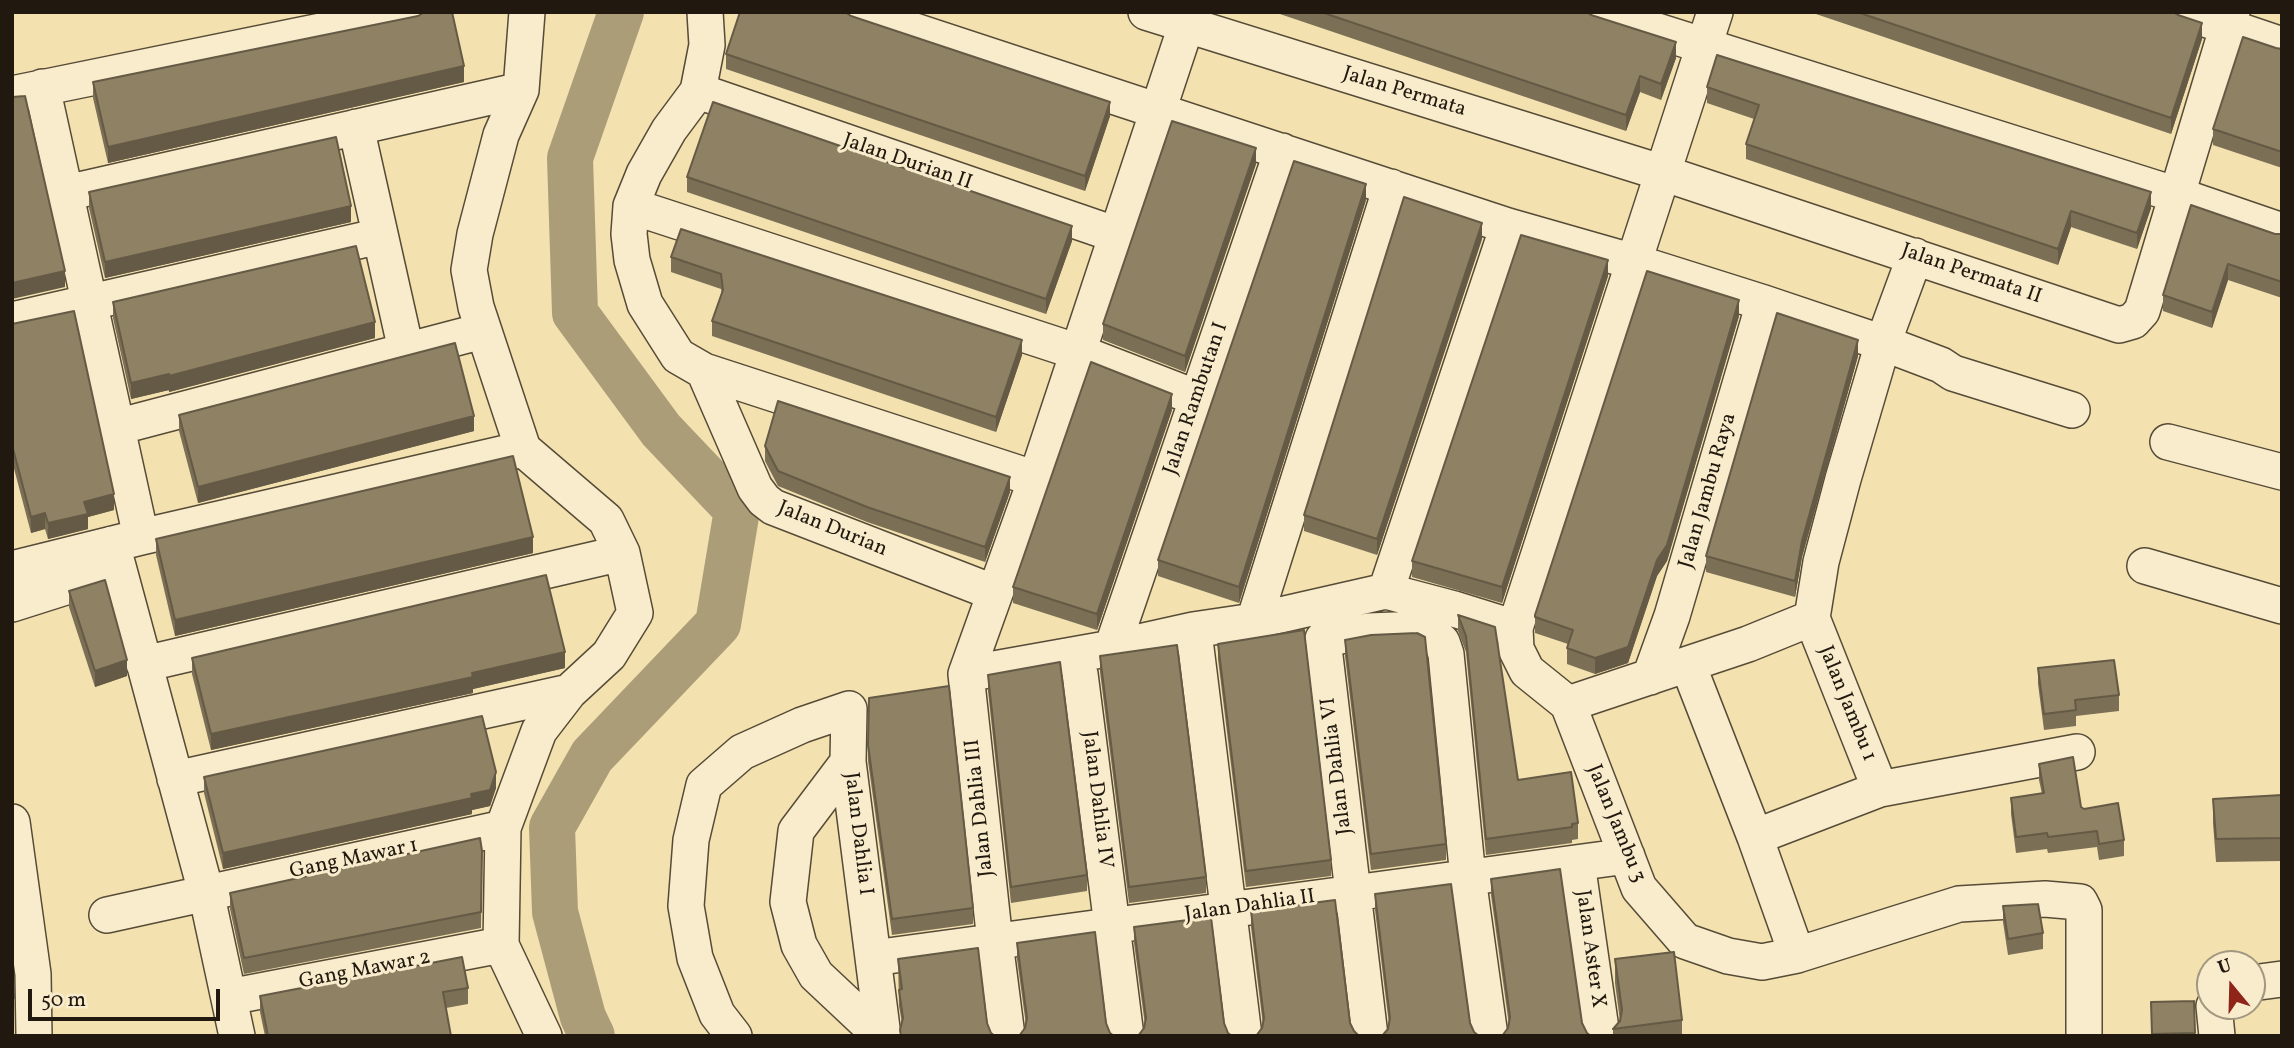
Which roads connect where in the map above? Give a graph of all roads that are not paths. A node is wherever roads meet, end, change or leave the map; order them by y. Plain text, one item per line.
1 (414, 12) edge
2 (527, 12) edge
3 (705, 12) edge
4 (857, 12) edge
5 (1146, 12) edge
6 (1597, 12) edge
7 (1654, 12) edge
8 (2184, 12) edge
9 (2230, 20) edge
10 (1186, 26) junction
11 (1709, 29) edge
12 (2282, 45) edge
13 (27, 90) edge
14 (521, 90) junction
15 (698, 91) junction
16 (1158, 110) junction
17 (356, 127) junction
18 (1282, 151) junction
19 (1663, 173) junction
20 (2180, 186) junction
21 (1391, 187) junction
22 (66, 193) junction
23 (631, 206) junction
24 (2282, 213) edge
25 (1508, 226) junction
26 (2282, 231) edge
27 (380, 236) junction
28 (1117, 236) junction
29 (1915, 256) junction
30 (1634, 261) junction
31 (90, 303) junction
32 (1764, 303) junction
33 (12, 320) edge
34 (482, 331) junction
35 (1883, 343) junction
36 (405, 350) junction
37 (1078, 352) junction
38 (704, 371) junction
39 (1197, 398) junction
40 (2072, 410) dead end
41 (117, 427) junction
42 (2168, 442) dead end
43 (523, 449) junction
44 (2282, 472) edge
45 (1036, 479) junction
46 (124, 550) junction
47 (622, 553) junction
48 (2145, 566) dead end
49 (12, 569) edge
50 (1386, 591) junction
51 (995, 593) junction
52 (12, 604) edge
53 (2282, 606) edge
54 (1812, 618) junction
55 (1254, 621) junction
56 (1515, 628) junction
57 (1112, 648) junction
58 (1196, 648) dead end
59 (144, 664) junction
60 (1688, 665) junction
61 (966, 674) junction
62 (1080, 674) dead end
63 (1650, 677) junction
64 (569, 692) junction
65 (1568, 704) junction
66 (2077, 752) dead end
67 (848, 762) junction
68 (175, 779) junction
69 (1880, 789) junction
70 (13, 826) edge
71 (503, 828) junction
72 (1755, 837) junction
73 (1627, 856) junction
74 (1577, 863) junction
75 (1468, 878) junction
76 (205, 892) junction
77 (1353, 892) junction
78 (1227, 910) junction
79 (107, 915) dead end
80 (1113, 926) junction
81 (995, 942) junction
82 (501, 945) junction
83 (1797, 955) junction
84 (873, 958) junction
85 (229, 997) junction
86 (34, 1036) edge
87 (237, 1036) edge
88 (544, 1036) edge
89 (734, 1036) edge
90 (882, 1036) edge
91 (1007, 1036) edge
92 (1126, 1036) edge
93 (1244, 1036) edge
94 (1370, 1036) edge
95 (1490, 1036) edge
96 (1602, 1036) edge
97 (2084, 1036) edge

1 - 13 street
2 - 14 street
3 - 15 street
4 - 16 street
5 - 10 street, Jalan Permata
6 - 11 street
7 - 11 street
8 - 9 street
9 - 12 street
9 - 20 street
10 - 16 street
10 - 19 street, Jalan Permata
11 - 19 street
11 - 20 street
13 - 22 street
14 - 17 street
14 - 34 street
15 - 23 street
15 - 28 street, Jalan Durian II
16 - 18 street
16 - 28 street
17 - 22 street
17 - 27 street
18 - 21 street
18 - 39 street, Jalan Rambutan I
19 - 29 street, Jalan Permata II
19 - 30 street
20 - 24 street
20 - 26 street
20 - 29 street, Jalan Permata II
21 - 25 street
21 - 55 street
22 - 31 street
23 - 37 street
23 - 38 street
25 - 30 street
25 - 50 street
27 - 31 street
27 - 36 street
28 - 37 street
29 - 35 street
30 - 32 street
30 - 56 street
31 - 33 street
31 - 41 street
32 - 35 street
32 - 63 street, Jalan Jambu Raya
34 - 36 street
34 - 43 street
35 - 40 street
35 - 54 street
36 - 41 street
37 - 39 street
37 - 45 street
38 - 45 street
38 - 51 street, Jalan Durian
39 - 57 street, Jalan Rambutan I
41 - 46 street
42 - 44 street
43 - 46 street
43 - 47 street
45 - 51 street
46 - 49 street
46 - 52 street
46 - 59 street
47 - 59 street
47 - 64 street
48 - 53 street
50 - 55 street
50 - 56 street
51 - 61 street
54 - 60 street
54 - 69 street, Jalan Jambu 1
55 - 57 street
56 - 65 street
57 - 61 street
58 - 78 street
59 - 68 street
60 - 63 street
60 - 72 street
61 - 81 street, Jalan Dahlia III
62 - 80 street, Jalan Dahlia IV
63 - 65 street
64 - 68 street
64 - 71 street
65 - 73 street, Jalan Jambu 3
66 - 69 street
67 - 84 street, Jalan Dahlia I
67 - 89 street, Jalan Dahlia I
67 - 90 street
68 - 76 street
69 - 72 street
70 - 86 street
71 - 76 street, Gang Mawar 1
71 - 82 street
72 - 83 street
73 - 74 street, Jalan Dahlia II
73 - 83 street, Jalan Jambu 3
74 - 75 street, Jalan Dahlia II
74 - 96 street, Jalan Aster X
75 - 77 street, Jalan Dahlia II
75 - 77 street, Jalan Dahlia VI
75 - 95 street
76 - 79 street, Gang Mawar 1
76 - 85 street
77 - 78 street, Jalan Dahlia II
77 - 94 street, Jalan Dahlia VI
78 - 80 street, Jalan Dahlia II
78 - 93 street
80 - 81 street, Jalan Dahlia II
80 - 92 street, Jalan Dahlia IV
81 - 84 street, Jalan Dahlia II
81 - 91 street, Jalan Dahlia III
82 - 85 street, Gang Mawar 2
82 - 88 street
83 - 97 street, Jalan Jambu 3
84 - 90 street, Jalan Dahlia I
85 - 87 street

